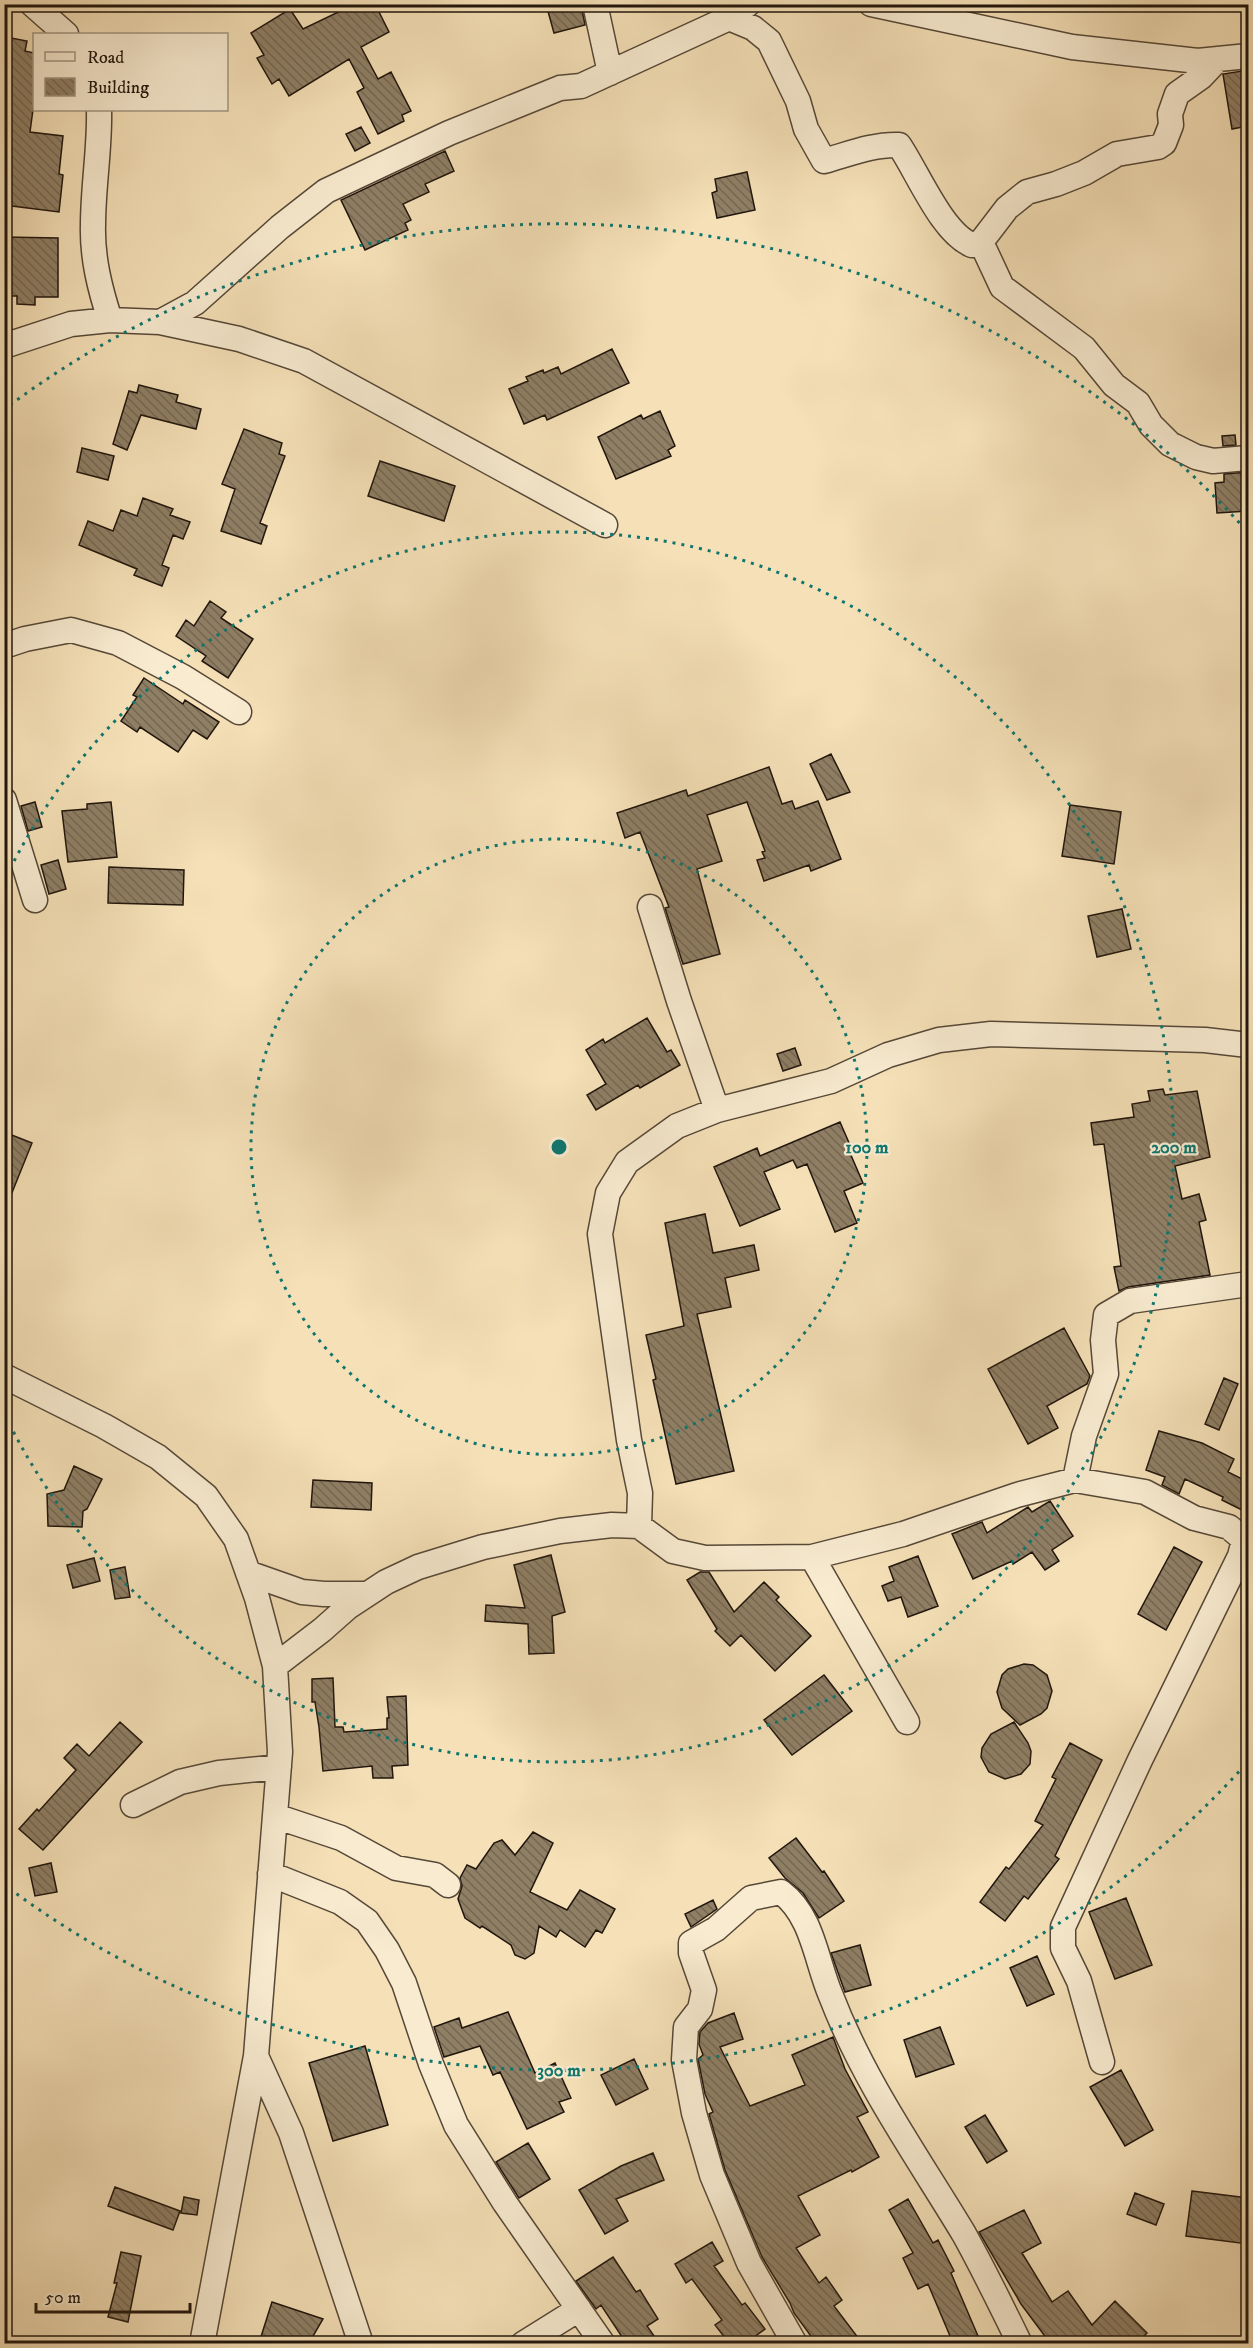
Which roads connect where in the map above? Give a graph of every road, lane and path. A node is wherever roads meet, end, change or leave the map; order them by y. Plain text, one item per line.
1 (33, 4) edge
2 (595, 4) edge
3 (871, 4) edge
4 (741, 9) edge
5 (65, 33) edge
6 (653, 52) dead end
7 (1248, 56) edge
8 (1218, 59) junction
9 (609, 73) junction
10 (99, 111) edge
11 (981, 242) junction
12 (110, 320) junction
13 (160, 322) junction
14 (4, 346) edge
15 (1248, 458) edge
16 (605, 525) dead end
17 (4, 646) edge
18 (239, 712) dead end
19 (4, 800) edge
20 (35, 900) dead end
21 (650, 907) dead end
22 (1248, 1045) edge
23 (717, 1110) junction
24 (1248, 1284) edge
25 (4, 1376) edge
26 (1075, 1479) junction
27 (639, 1526) junction
28 (1246, 1541) edge
29 (812, 1557) junction
30 (248, 1572) junction
31 (366, 1594) junction
32 (275, 1666) junction
33 (907, 1722) dead end
34 (279, 1767) junction
35 (133, 1804) dead end
36 (275, 1816) junction
37 (270, 1874) junction
38 (448, 1885) dead end
39 (256, 2056) junction
40 (1102, 2062) dead end
41 (579, 2309) junction
42 (202, 2343) edge
43 (361, 2343) edge
44 (523, 2343) edge
45 (603, 2343) edge
46 (795, 2343) edge
47 (1020, 2343) edge

1 - 5 street
2 - 9 street
3 - 8 street
4 - 6 street
4 - 9 street
4 - 11 street
7 - 8 street
8 - 11 street
9 - 13 street
10 - 12 street
11 - 15 street
12 - 13 street
12 - 14 street
13 - 16 street
17 - 18 street
19 - 20 street
21 - 23 street
22 - 23 street
23 - 27 street
24 - 26 street
25 - 30 street
26 - 28 street
26 - 29 street
27 - 29 street
27 - 31 street
28 - 40 street
29 - 33 street
30 - 31 street
30 - 32 street
31 - 32 street
32 - 34 street
34 - 35 street
34 - 36 street
36 - 37 street
36 - 38 street
37 - 39 street
37 - 41 street
39 - 42 street
39 - 43 street
41 - 44 street
41 - 45 street
46 - 47 street

